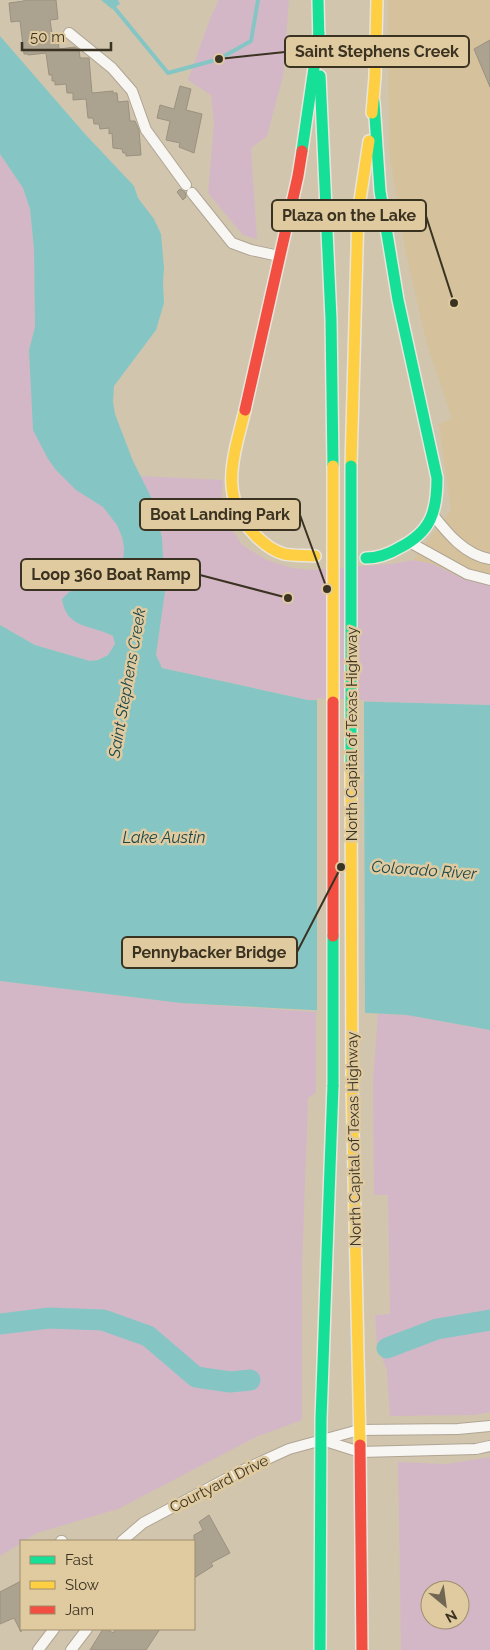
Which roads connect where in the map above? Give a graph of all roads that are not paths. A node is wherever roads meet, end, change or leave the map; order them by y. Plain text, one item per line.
1 (318, 0) edge
2 (376, 0) edge
3 (70, 33) dead end
4 (319, 33) junction
5 (374, 102) junction
6 (279, 256) junction
7 (433, 515) junction
8 (411, 543) junction
9 (315, 556) dead end
10 (366, 558) dead end
11 (490, 559) edge
12 (490, 580) edge
13 (490, 1426) edge
14 (359, 1430) junction
15 (321, 1439) junction
16 (490, 1446) edge
17 (360, 1452) junction
18 (123, 1540) edge
19 (53, 1630) edge
20 (86, 1630) edge
21 (39, 1650) edge
22 (71, 1650) edge
23 (320, 1650) edge
24 (362, 1650) edge

1 - 4 highway, North Capital of Texas Highway
2 - 5 highway, North Capital of Texas Highway
3 - 6 street
4 - 6 highway
4 - 15 highway, North Capital of Texas Highway, bridge
5 - 7 highway
5 - 14 highway, North Capital of Texas Highway, bridge
6 - 9 highway
7 - 8 highway
7 - 11 street
8 - 10 highway
8 - 12 street
13 - 14 street, Courtyard Drive
14 - 15 street, Courtyard Drive
14 - 17 highway, North Capital of Texas Highway
15 - 17 street
15 - 18 street, Courtyard Drive
15 - 23 highway, North Capital of Texas Highway
16 - 17 street
17 - 24 highway, North Capital of Texas Highway
19 - 21 street
20 - 22 street

